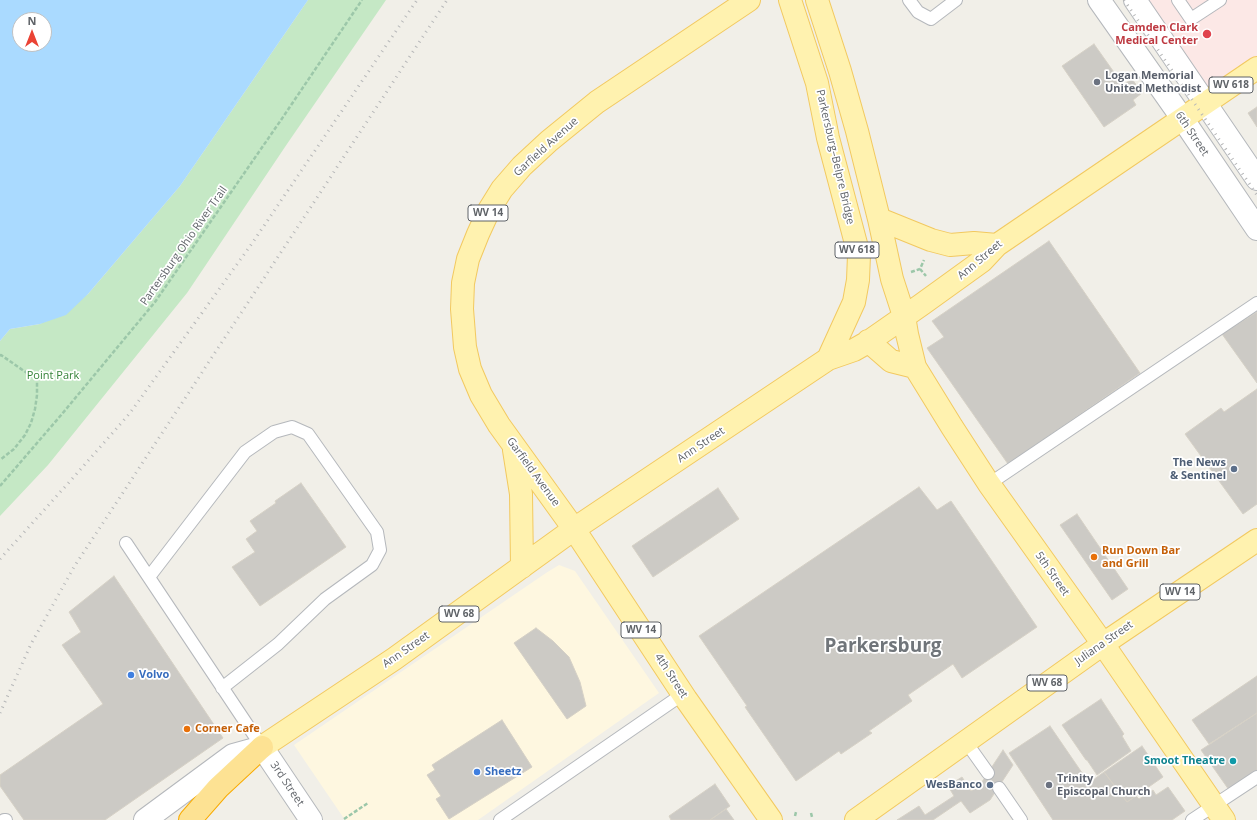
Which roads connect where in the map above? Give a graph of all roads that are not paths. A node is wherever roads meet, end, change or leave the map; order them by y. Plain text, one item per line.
1 (749, 0) edge
2 (790, 0) edge
3 (817, 0) edge
4 (910, 0) edge
5 (956, 0) edge
6 (1099, 0) edge
7 (1135, 0) edge
8 (1178, 0) edge
9 (1220, 0) edge
10 (1257, 68) edge
11 (1205, 102) junction
12 (1182, 118) junction
13 (1257, 179) edge
14 (879, 219) junction
15 (1257, 229) edge
16 (997, 245) junction
17 (1257, 303) edge
18 (904, 316) junction
19 (868, 341) junction
20 (828, 359) junction
21 (915, 367) junction
22 (514, 446) junction
23 (989, 484) junction
24 (574, 529) junction
25 (1257, 540) edge
26 (126, 543) dead end
27 (522, 566) junction
28 (149, 577) junction
29 (1102, 644) junction
30 (222, 688) junction
31 (683, 694) junction
32 (966, 742) junction
33 (262, 747) junction
34 (988, 773) dead end
35 (1257, 777) edge
36 (999, 788) dead end
37 (1219, 813) edge
38 (145, 820) edge
39 (190, 820) edge
40 (311, 820) edge
41 (500, 820) edge
42 (771, 820) edge
43 (856, 820) edge
44 (1021, 820) edge
45 (1192, 820) edge

1 - 22 main road, Garfield Avenue / WV 14
2 - 20 main road, Parkersburg–Belpre Bridge / WV 618
3 - 14 main road
4 - 5 lane
6 - 12 street, 6th Street
7 - 11 street
8 - 9 lane
10 - 11 main road, Ann Street / WV 618
11 - 12 main road, Ann Street / WV 618
11 - 13 street
12 - 15 street, 6th Street
12 - 16 main road, Ann Street / WV 618
14 - 16 main road
14 - 18 main road
16 - 18 main road, Ann Street
17 - 23 lane
18 - 19 main road, Ann Street
18 - 21 main road, 5th Street
19 - 20 main road, Ann Street
19 - 21 main road
20 - 24 main road, Ann Street
21 - 23 main road, 5th Street
22 - 24 main road, Garfield Avenue / WV 14
22 - 27 main road
23 - 29 main road, 5th Street
24 - 27 main road, Ann Street
24 - 31 main road, 4th Street / WV 14
25 - 29 main road, Juliana Street / WV 14
26 - 28 lane
27 - 33 main road, Ann Street / WV 68
28 - 30 lane
28 - 30 lane
29 - 32 main road, Juliana Street / WV 68
29 - 37 main road, 5th Street
30 - 33 lane
31 - 41 lane
31 - 42 main road, 4th Street / WV 14
32 - 34 lane
32 - 43 main road, Juliana Street / WV 68
33 - 38 street, Ann Street
33 - 39 highway, WV 68
33 - 40 street, 3rd Street
35 - 37 lane
36 - 44 lane
37 - 45 lane

